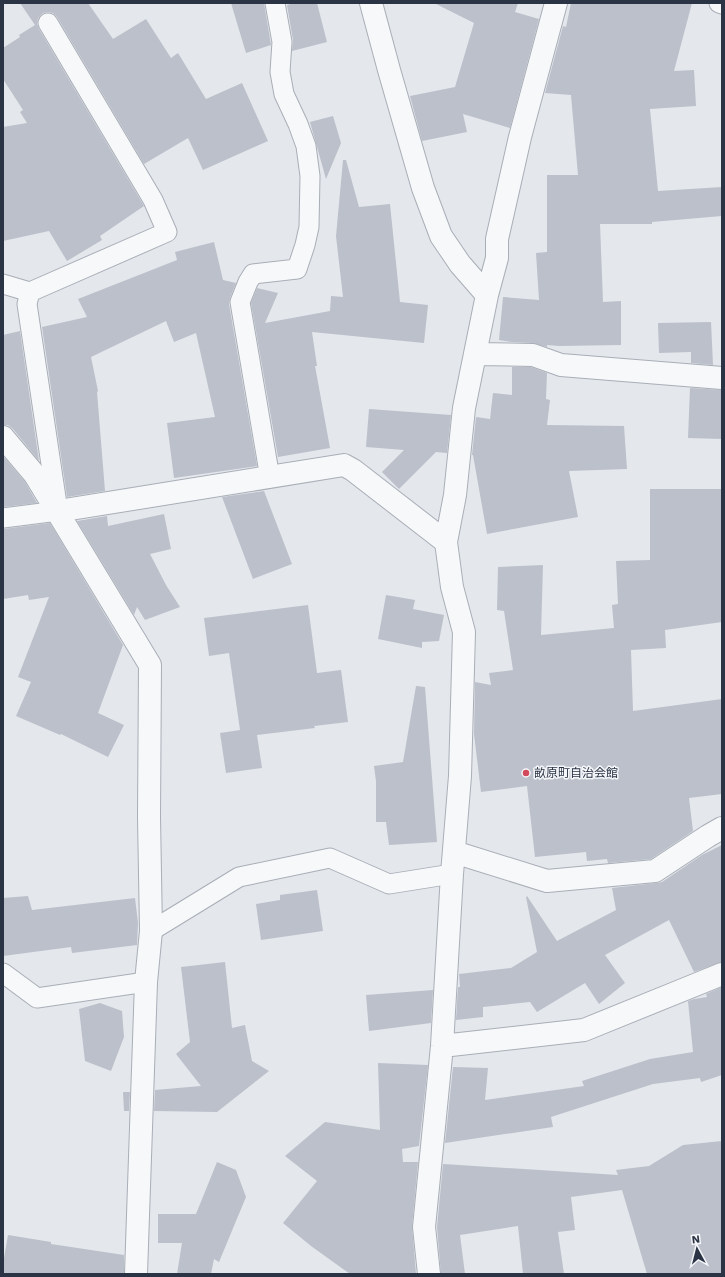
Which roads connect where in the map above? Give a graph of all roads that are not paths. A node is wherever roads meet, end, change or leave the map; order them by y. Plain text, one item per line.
1 (275, 3) edge
2 (371, 3) edge
3 (556, 3) edge
4 (719, 3) edge
5 (722, 4) edge
6 (48, 23) dead end
7 (3, 284) edge
8 (30, 292) junction
9 (487, 295) junction
10 (476, 354) junction
11 (722, 378) edge
12 (3, 437) edge
13 (270, 478) junction
14 (58, 511) junction
15 (3, 518) edge
16 (446, 542) junction
17 (722, 828) edge
18 (454, 852) junction
19 (452, 874) junction
20 (151, 931) junction
21 (3, 973) edge
22 (722, 974) edge
23 (146, 982) junction
24 (442, 1046) junction
25 (136, 1274) edge
26 (429, 1274) edge

1 - 13 lane
2 - 9 street
3 - 9 street
4 - 5 lane
6 - 8 lane
7 - 8 lane
8 - 14 lane
9 - 10 street
10 - 11 street
10 - 16 street
12 - 14 street
13 - 14 street
13 - 16 street
14 - 15 lane
14 - 20 street
16 - 18 street
17 - 18 street
18 - 19 street
19 - 20 lane
19 - 24 street
20 - 23 street
21 - 23 lane
22 - 24 street
23 - 25 street
24 - 26 street

